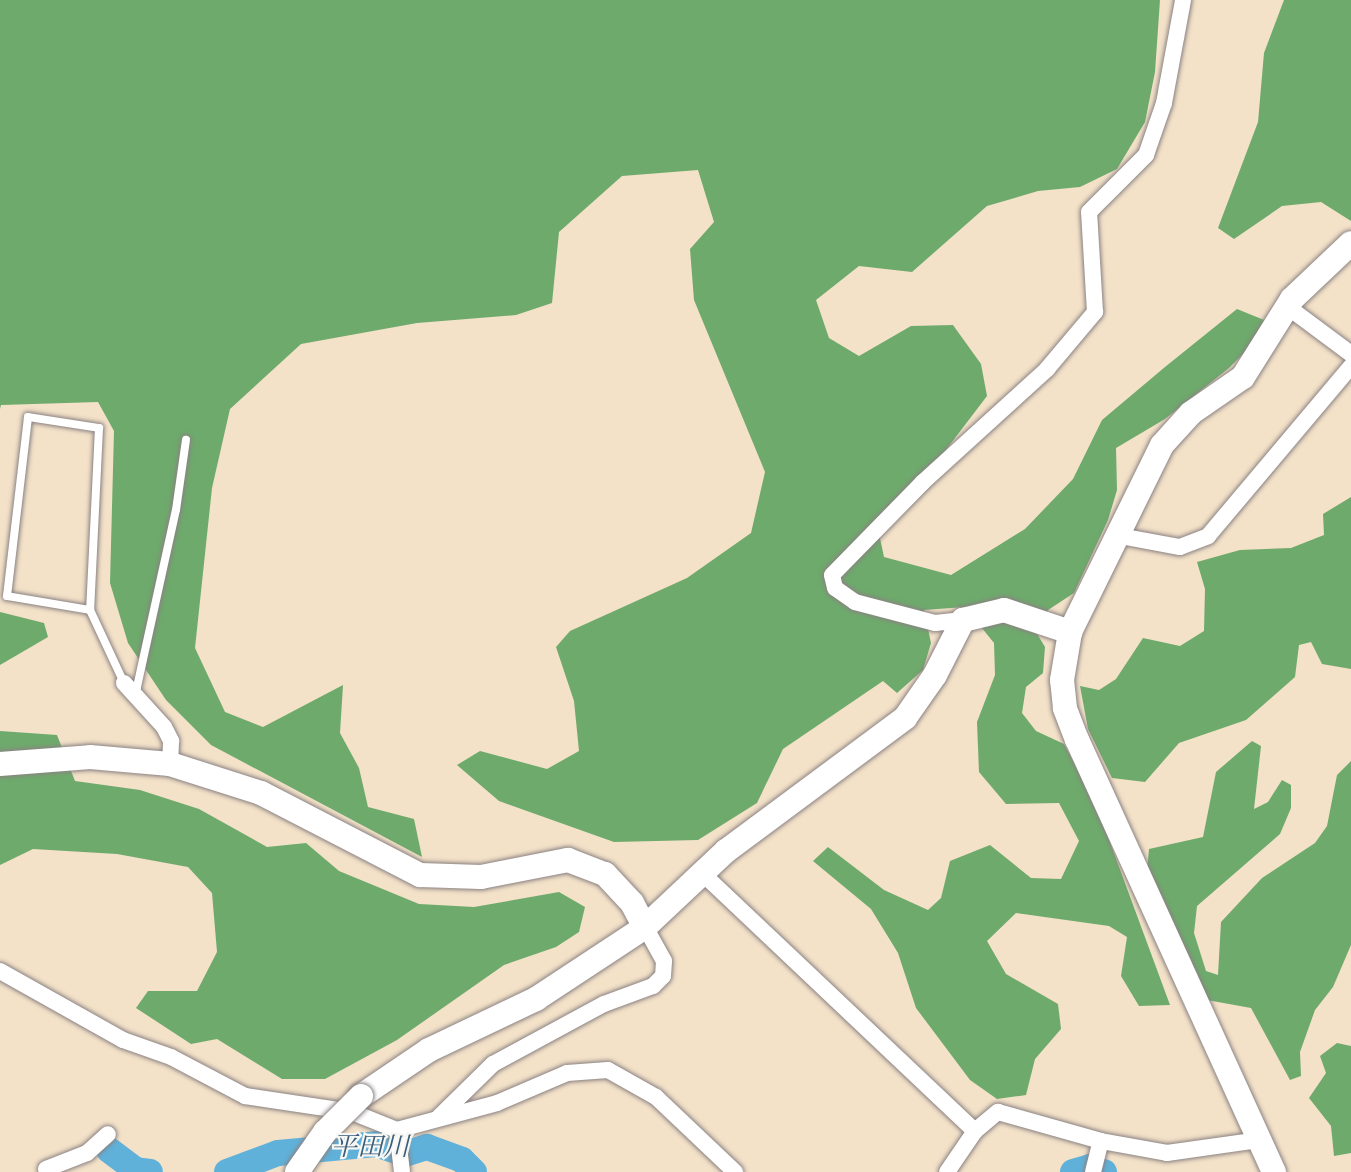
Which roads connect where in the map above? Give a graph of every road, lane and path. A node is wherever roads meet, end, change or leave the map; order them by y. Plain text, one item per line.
1 (1183, 0) edge
2 (1351, 243) edge
3 (1288, 307) junction
4 (1351, 354) edge
5 (1351, 366) edge
6 (186, 440) dead end
7 (1120, 536) junction
8 (90, 610) junction
9 (963, 620) junction
10 (1070, 632) junction
11 (128, 688) junction
12 (0, 764) edge
13 (170, 764) junction
14 (702, 873) junction
15 (645, 927) junction
16 (0, 971) edge
17 (439, 1118) junction
18 (397, 1130) junction
19 (975, 1131) junction
20 (108, 1134) dead end
21 (1260, 1140) junction
22 (1101, 1141) junction
23 (43, 1171) edge
24 (297, 1172) edge
25 (402, 1172) edge
26 (735, 1172) edge
27 (947, 1172) edge
28 (1093, 1172) edge
29 (1274, 1172) edge

1 - 9 street
2 - 3 street
3 - 4 street
3 - 7 street
5 - 7 street
6 - 11 lane
7 - 10 street
8 - 8 lane
8 - 11 lane
9 - 10 street
9 - 14 street
10 - 21 street
11 - 13 street
12 - 13 street
13 - 15 street
14 - 15 street
14 - 19 street
15 - 17 street
15 - 24 street, bridge
16 - 18 street
17 - 18 street
17 - 26 street
18 - 25 street
19 - 22 street
19 - 27 street
20 - 23 street
21 - 22 street
21 - 29 street
22 - 28 street

